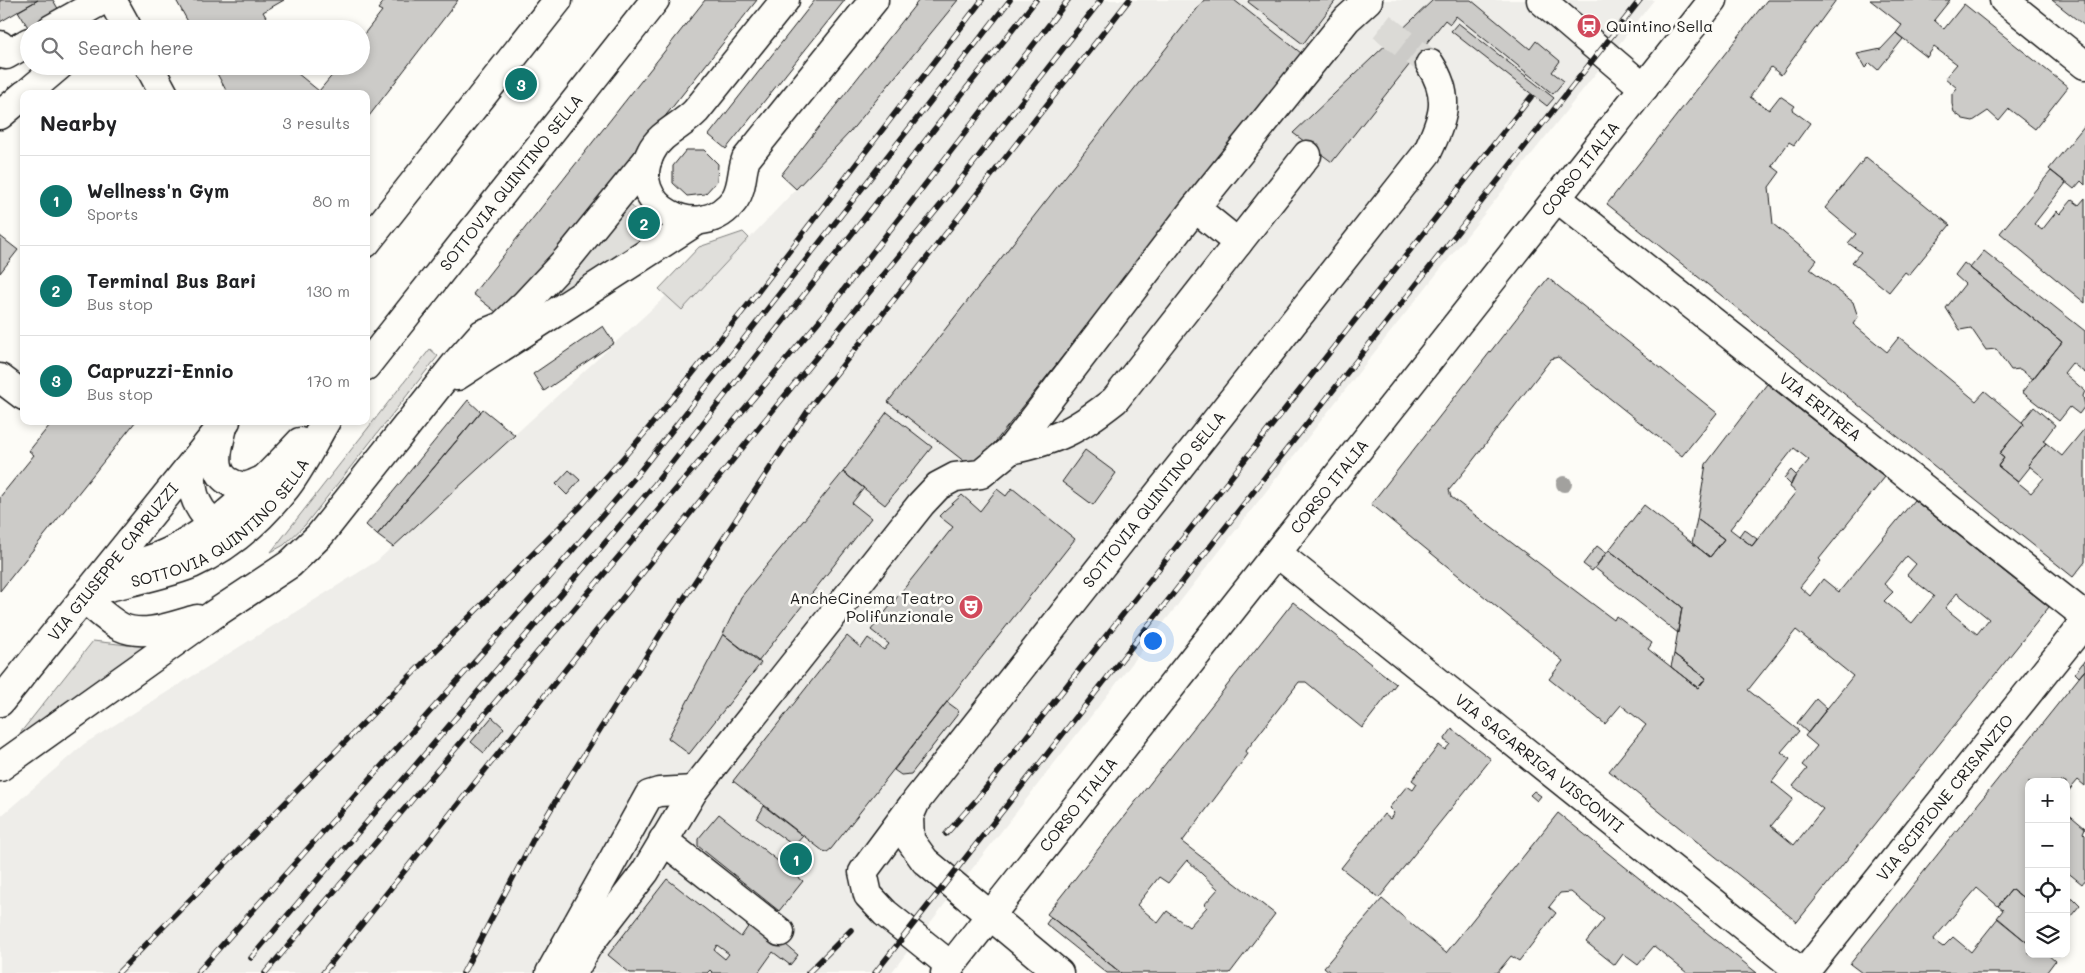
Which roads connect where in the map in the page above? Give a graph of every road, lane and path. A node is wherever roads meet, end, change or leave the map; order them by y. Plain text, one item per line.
1 (103, 0) edge
2 (558, 0) edge
3 (655, 0) edge
4 (786, 0) edge
5 (874, 0) edge
6 (1368, 0) edge
7 (1541, 0) edge
8 (1714, 0) edge
9 (2004, 0) edge
10 (67, 20) edge
11 (0, 46) edge
12 (20, 47) edge
13 (1430, 64) tunnel mouth
14 (2085, 64) edge
15 (48, 75) edge
16 (154, 75) edge
17 (1644, 88) junction
18 (31, 90) edge
19 (162, 90) edge
20 (20, 99) edge
21 (0, 115) edge
22 (1307, 156) dead end
23 (648, 159) junction
24 (1557, 198) junction
25 (1195, 208) junction
26 (697, 221) junction
27 (370, 238) edge
28 (1238, 243) junction
29 (370, 361) edge
30 (0, 378) edge
31 (440, 385) junction
32 (20, 393) edge
33 (223, 425) edge
34 (224, 425) edge
35 (316, 425) edge
36 (324, 425) edge
37 (1010, 450) junction
38 (198, 457) junction
39 (265, 479) junction
40 (214, 522) junction
41 (253, 523) junction
42 (1277, 553) junction
43 (108, 568) junction
44 (86, 595) junction
45 (213, 616) junction
46 (2085, 616) edge
47 (2085, 622) edge
48 (0, 702) edge
49 (0, 767) edge
50 (694, 790) junction
51 (916, 801) junction
52 (663, 840) junction
53 (991, 916) junction
54 (780, 932) dead end
55 (948, 969) edge
56 (550, 973) edge
57 (573, 973) edge
58 (1059, 973) edge
59 (1803, 973) edge

1 - 10 street
2 - 27 street
3 - 29 street, SOTTOVIA QUINTINO SELLA
4 - 23 street
5 - 26 street
6 - 25 street
7 - 17 street
8 - 17 street, CORSO ITALIA
9 - 14 street
11 - 12 street
13 - 51 street, SOTTOVIA QUINTINO SELLA
15 - 18 street
16 - 19 street
17 - 24 street, CORSO ITALIA
20 - 21 street
22 - 28 street
23 - 26 street
23 - 31 street
24 - 42 street, CORSO ITALIA
24 - 46 street, VIA ERITREA
25 - 28 street
25 - 37 street
26 - 31 street
28 - 37 street
30 - 32 street
31 - 45 street
33 - 38 street, VIA GIUSEPPE CAPRUZZI
34 - 39 street
35 - 39 street, SOTTOVIA QUINTINO SELLA
36 - 41 street, SOTTOVIA QUINTINO SELLA
37 - 50 street
38 - 40 street
38 - 43 street, VIA GIUSEPPE CAPRUZZI
39 - 40 street, SOTTOVIA QUINTINO SELLA
40 - 41 street
40 - 43 street, SOTTOVIA QUINTINO SELLA
41 - 44 street, SOTTOVIA QUINTINO SELLA
42 - 53 street, CORSO ITALIA
42 - 59 street, VIA SAGARRIGA VISCONTI
43 - 44 street, VIA GIUSEPPE CAPRUZZI
44 - 45 street
44 - 48 street, VIA GIUSEPPE CAPRUZZI
45 - 49 street
47 - 59 street, VIA SCIPIONE CRISANZIO
50 - 52 street
50 - 56 street
51 - 53 street, SOTTOVIA QUINTINO SELLA
51 - 55 street
52 - 54 street
52 - 57 street
53 - 55 street, CORSO ITALIA
53 - 58 street, SOTTOVIA QUINTINO SELLA

